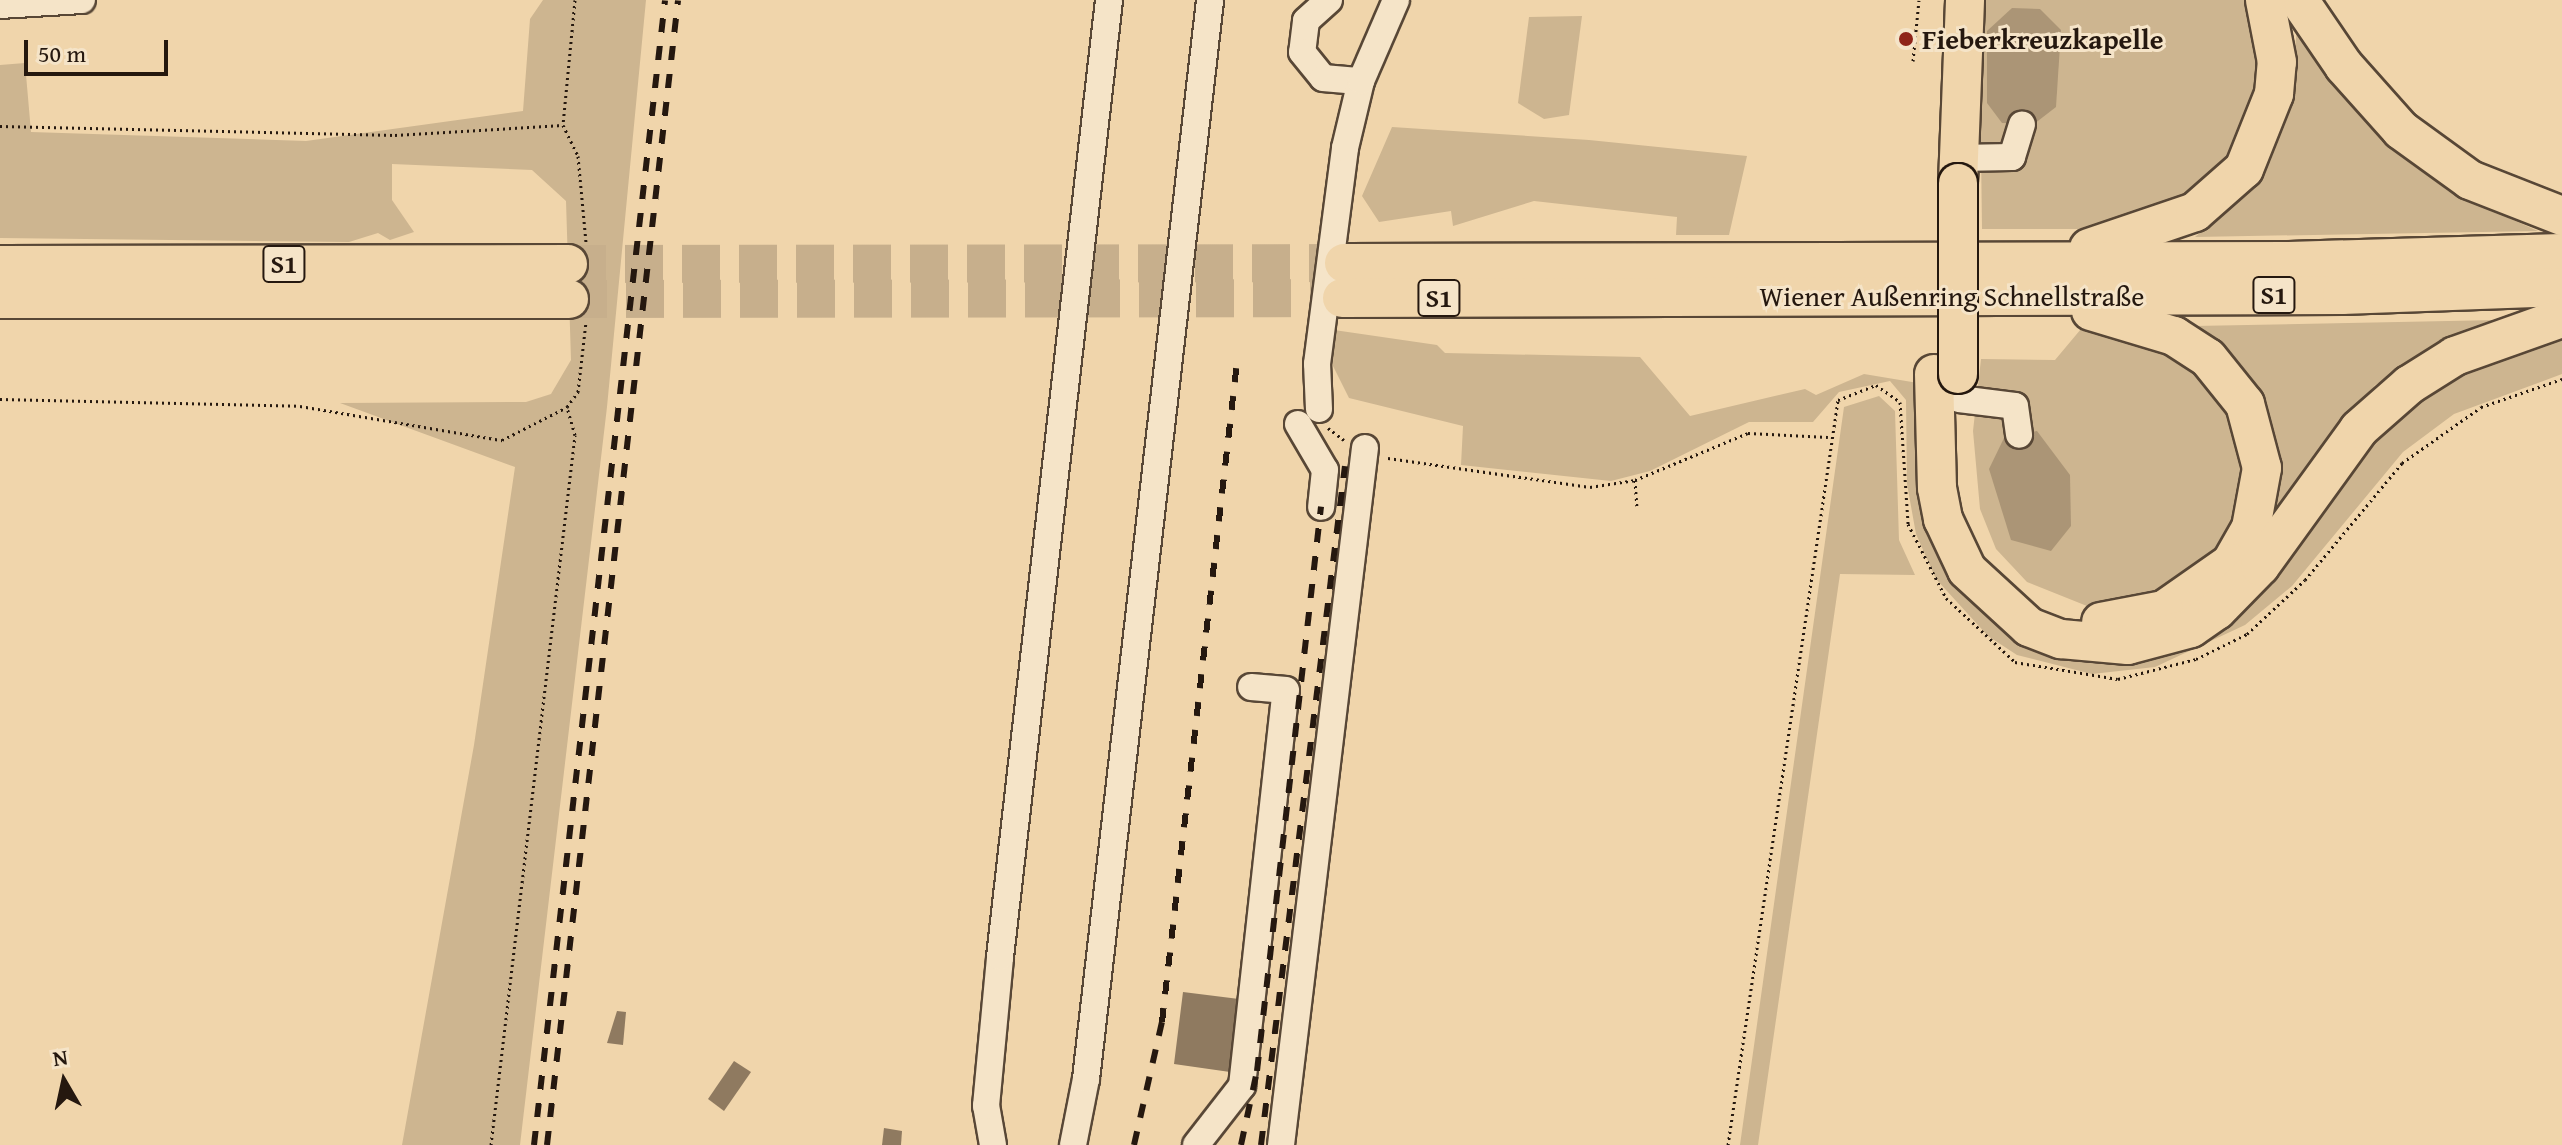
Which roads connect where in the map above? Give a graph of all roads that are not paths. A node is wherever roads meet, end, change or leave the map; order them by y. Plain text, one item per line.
1 (82, 0) edge
2 (1109, 0) edge
3 (1210, 0) edge
4 (1329, 0) edge
5 (1396, 0) edge
6 (1940, 0) edge
7 (1965, 0) edge
8 (2265, 0) edge
9 (2299, 0) edge
10 (0, 5) edge
11 (1361, 81) junction
12 (2022, 124) dead end
13 (1950, 175) junction
14 (2562, 216) edge
15 (2562, 253) edge
16 (2036, 261) junction
17 (0, 265) edge
18 (2562, 287) edge
19 (1985, 296) junction
20 (0, 299) edge
21 (2562, 318) edge
22 (1950, 382) junction
23 (2019, 435) dead end
24 (1365, 448) dead end
25 (1321, 507) dead end
26 (1251, 687) dead end
27 (993, 1145) edge
28 (1073, 1145) edge
29 (1196, 1145) edge
30 (1281, 1145) edge

1 - 10 lane
2 - 27 lane
3 - 28 lane
4 - 11 lane
5 - 11 lane
6 - 13 highway
7 - 13 highway
8 - 16 highway
9 - 14 highway
11 - 25 lane
12 - 13 lane
13 - 22 highway
15 - 16 highway, Wiener Außenring Schnellstraße / S1
16 - 19 highway, Wiener Außenring Schnellstraße / S1
17 - 20 highway, S1
18 - 19 highway, Wiener Außenring Schnellstraße / S1
19 - 22 highway
21 - 22 highway
22 - 23 lane
24 - 30 lane
26 - 29 lane

